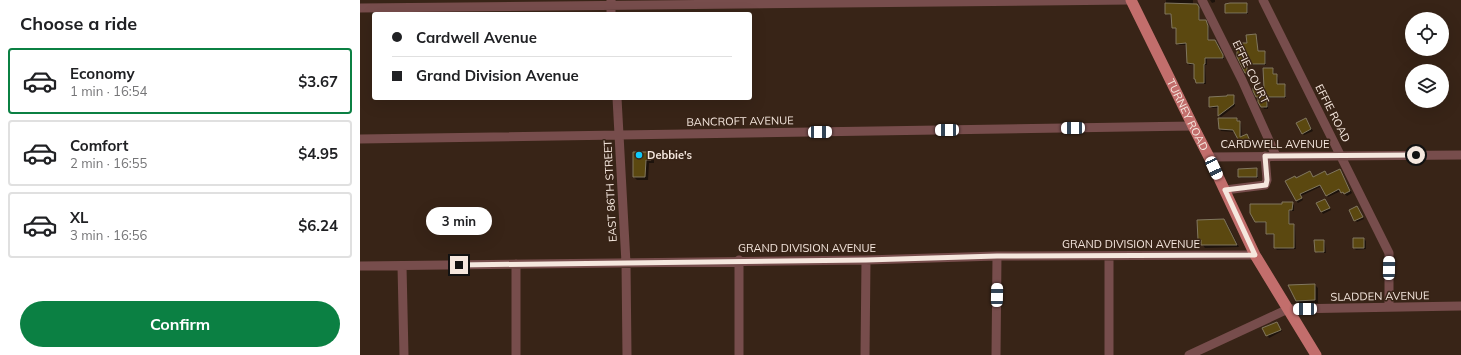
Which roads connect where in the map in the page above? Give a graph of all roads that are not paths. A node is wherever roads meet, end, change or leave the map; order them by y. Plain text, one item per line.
1 (1131, 0) edge
2 (1202, 0) edge
3 (1263, 0) edge
4 (611, 6) edge
5 (360, 8) edge
6 (617, 100) edge
7 (1193, 126) junction
8 (619, 135) junction
9 (360, 138) edge
10 (1461, 155) edge
11 (1265, 156) junction
12 (1276, 156) junction
13 (1340, 156) junction
14 (1209, 157) junction
15 (1225, 190) junction
16 (1255, 255) junction
17 (997, 256) junction
18 (1109, 256) junction
19 (739, 260) junction
20 (866, 260) junction
21 (626, 263) junction
22 (516, 264) junction
23 (360, 266) edge
24 (402, 266) junction
25 (1461, 306) edge
26 (1389, 307) junction
27 (1288, 309) junction
28 (404, 355) edge
29 (516, 355) edge
30 (626, 355) edge
31 (740, 355) edge
32 (866, 355) edge
33 (996, 355) edge
34 (1109, 355) edge
35 (1189, 355) edge
36 (1316, 355) edge

1 - 4 street
1 - 7 main road, TURNEY ROAD
2 - 12 street, EFFIE COURT
3 - 13 street, EFFIE ROAD
4 - 5 street
6 - 8 street, EAST 86TH STREET
7 - 8 street, BANCROFT AVENUE
7 - 14 main road, TURNEY ROAD
8 - 9 street, BANCROFT AVENUE
8 - 21 street, EAST 86TH STREET
10 - 13 street, CARDWELL AVENUE
11 - 12 street, CARDWELL AVENUE
11 - 14 street, CARDWELL AVENUE
11 - 15 street
12 - 13 street, CARDWELL AVENUE
13 - 26 street, EFFIE ROAD
14 - 15 main road, TURNEY ROAD
15 - 16 main road, TURNEY ROAD
16 - 18 street, GRAND DIVISION AVENUE
16 - 27 main road, TURNEY ROAD
17 - 18 street, GRAND DIVISION AVENUE
17 - 20 street, GRAND DIVISION AVENUE
17 - 33 street
18 - 34 street
19 - 20 street, GRAND DIVISION AVENUE
19 - 21 street, GRAND DIVISION AVENUE
19 - 31 street
20 - 32 street
21 - 22 street, GRAND DIVISION AVENUE
21 - 30 street, EAST 86TH STREET
22 - 24 street, GRAND DIVISION AVENUE
22 - 29 street
23 - 24 street, GRAND DIVISION AVENUE
24 - 28 street
25 - 26 street, SLADDEN AVENUE
26 - 27 street, SLADDEN AVENUE
27 - 35 street, SLADDEN AVENUE
27 - 36 main road, TURNEY ROAD

